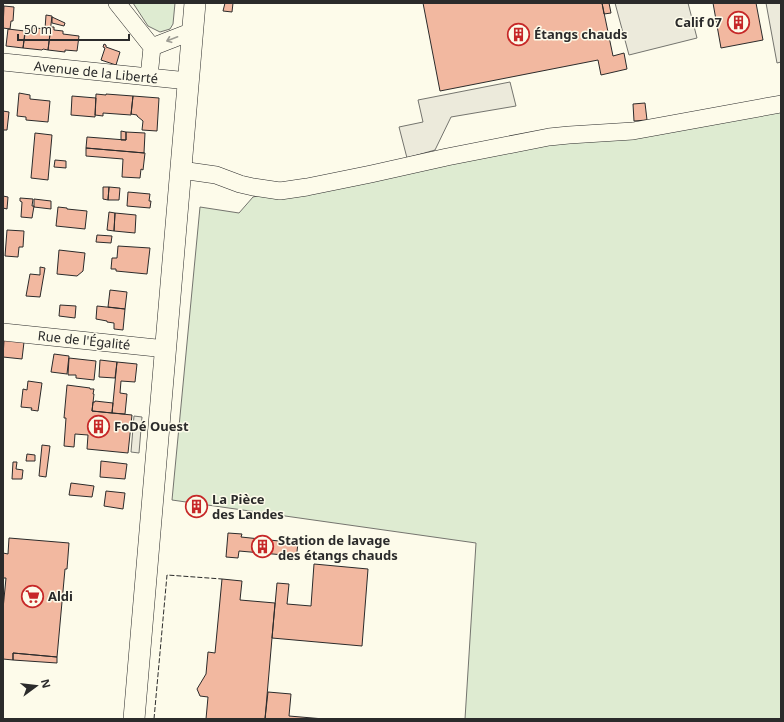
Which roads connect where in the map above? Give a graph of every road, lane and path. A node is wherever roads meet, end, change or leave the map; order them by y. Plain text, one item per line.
1 (117, 3) edge
2 (195, 3) edge
3 (193, 31) junction
4 (152, 47) junction
5 (3, 62) edge
6 (148, 77) junction
7 (188, 81) junction
8 (781, 104) edge
9 (181, 170) junction
10 (3, 332) edge
11 (166, 349) junction
12 (134, 719) edge

1 - 4 street
2 - 3 main road
3 -> 4 street
3 - 7 main road
4 - 6 street
5 - 6 street, Avenue de la Liberté
6 - 7 street, Avenue de la Liberté
7 - 9 main road
8 - 9 street
9 - 11 main road
10 - 11 street, Rue de l'Égalité
11 - 12 main road

